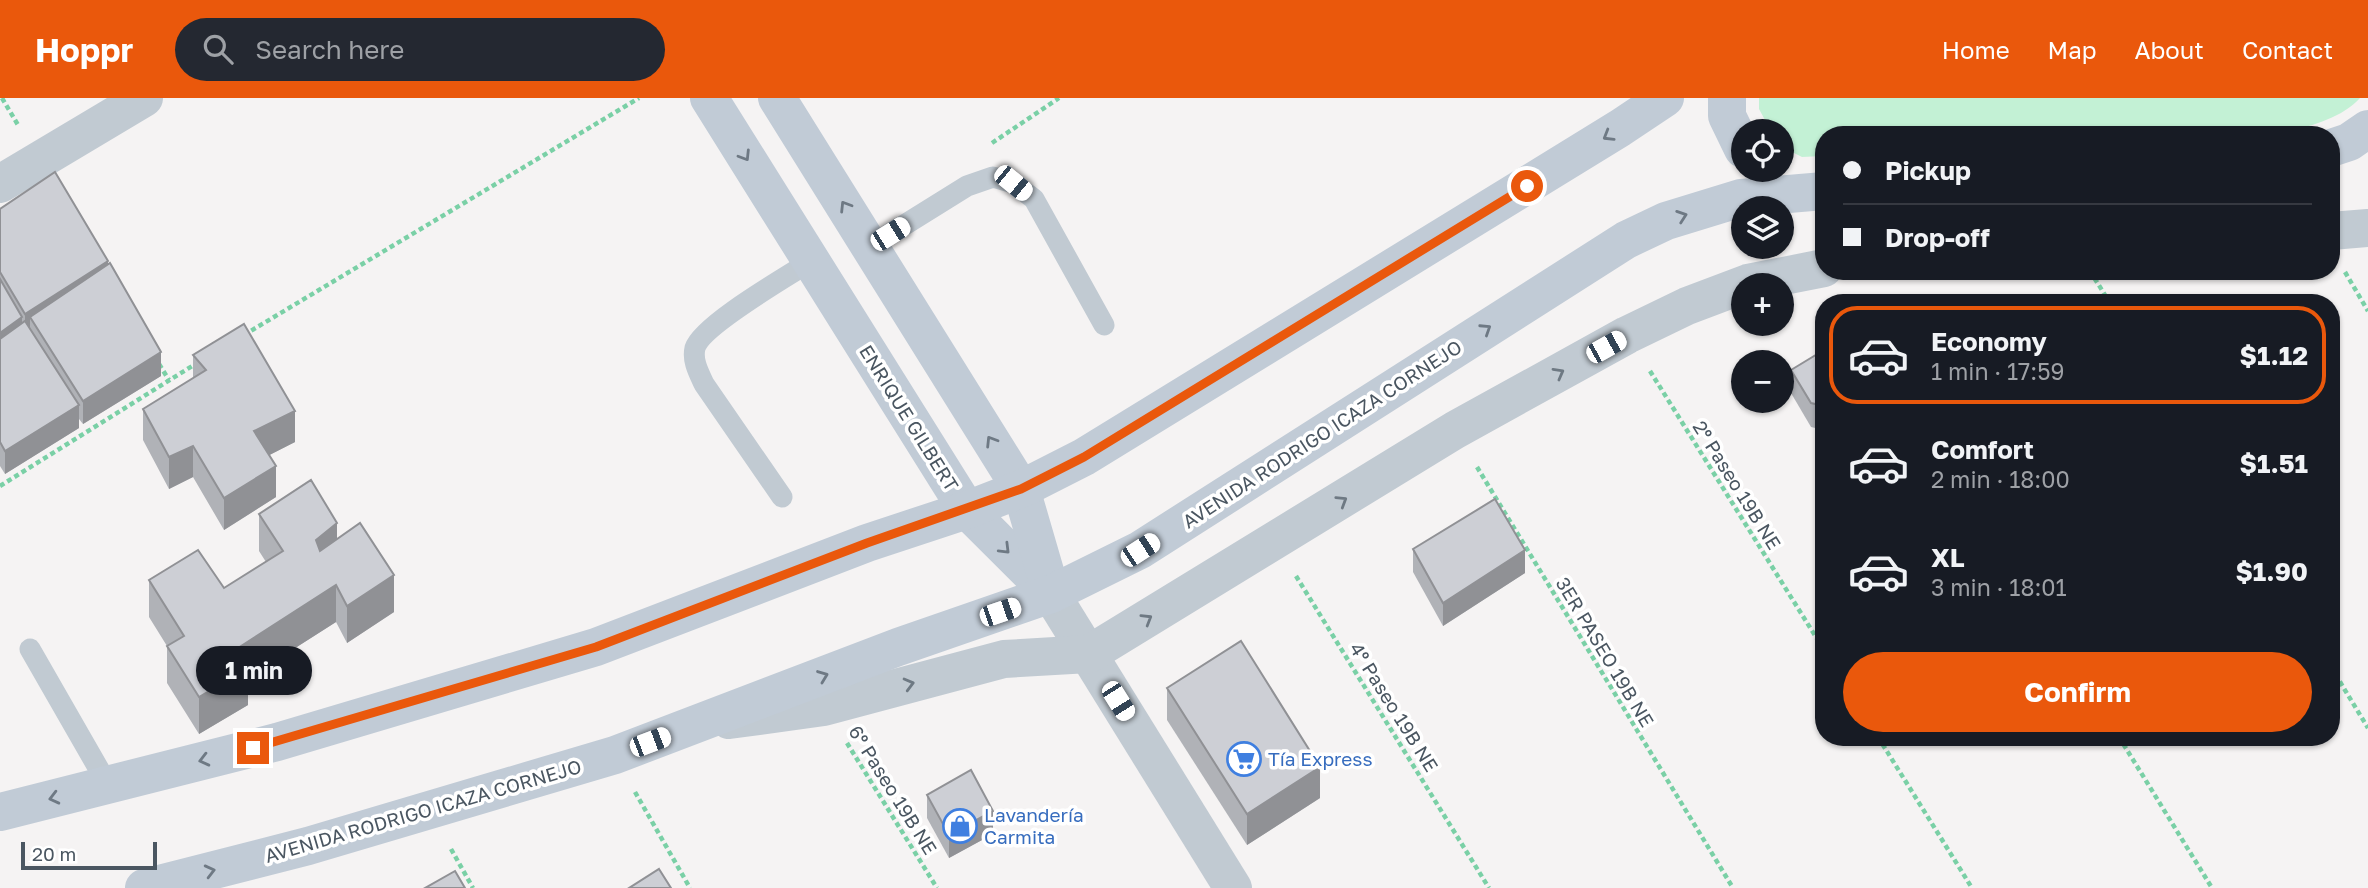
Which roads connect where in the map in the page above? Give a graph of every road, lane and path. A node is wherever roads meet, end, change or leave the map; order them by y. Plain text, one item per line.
1 (2, 98) edge
2 (144, 98) edge
3 (639, 98) edge
4 (709, 98) edge
5 (777, 98) edge
6 (1665, 98) edge
7 (1727, 98) edge
8 (1731, 124) edge
9 (2368, 130) edge
10 (2340, 145) edge
11 (2368, 156) edge
12 (2340, 158) edge
13 (38, 160) junction
14 (1786, 182) edge
15 (0, 184) edge
16 (1815, 189) edge
17 (1815, 192) edge
18 (2368, 228) edge
19 (2340, 230) edge
20 (869, 247) junction
21 (811, 261) junction
22 (1815, 270) edge
23 (2343, 270) dead end
24 (2368, 311) edge
25 (1104, 325) dead end
26 (1628, 335) junction
27 (239, 338) edge
28 (155, 357) edge
29 (204, 359) edge
30 (169, 380) junction
31 (1455, 430) junction
32 (0, 486) edge
33 (1021, 489) junction
34 (782, 498) dead end
35 (967, 510) junction
36 (1275, 542) junction
37 (1051, 594) junction
38 (1815, 636) edge
39 (30, 649) dead end
40 (1089, 654) junction
41 (2340, 682) edge
42 (824, 707) junction
43 (698, 724) junction
44 (2368, 728) edge
45 (1884, 746) edge
46 (2125, 746) edge
47 (615, 755) junction
48 (108, 785) junction
49 (0, 812) edge
50 (144, 888) edge
51 (690, 888) edge
52 (937, 888) edge
53 (1233, 888) edge
54 (1489, 888) edge
55 (1733, 888) edge
56 (1972, 888) edge
57 (2212, 888) edge

1 - 13 path
2 - 13 street
3 - 27 path
4 -> 21 street, ENRIQUE GILBERT
20 -> 5 street
6 -> 33 street
7 - 8 street
9 - 10 street
11 - 12 street
13 - 15 street
14 - 16 street
37 -> 17 street, AVENIDA RODRIGO ICAZA CORNEJO
18 - 19 street
20 - 25 lane
33 -> 20 street
21 - 34 lane
21 - 35 street, ENRIQUE GILBERT
22 - 26 street, AVENIDA RODRIGO ICAZA CORNEJO
23 - 24 path
31 -> 26 street, AVENIDA RODRIGO ICAZA CORNEJO
26 - 38 path, 2º Paseo 19B NE
28 - 30 path
29 - 30 path
30 - 32 path
36 -> 31 street, AVENIDA RODRIGO ICAZA CORNEJO
31 - 55 path, 3ER PASEO 19B NE
33 - 35 street
33 - 37 street
35 -> 37 street, ENRIQUE GILBERT
35 -> 48 street
40 -> 36 street, AVENIDA RODRIGO ICAZA CORNEJO
36 - 54 path, 4º Paseo 19B NE
37 - 40 street
43 -> 37 street, AVENIDA RODRIGO ICAZA CORNEJO
39 - 48 lane
42 -> 40 street, AVENIDA RODRIGO ICAZA CORNEJO
40 - 53 street
41 - 44 path
42 - 43 street, AVENIDA RODRIGO ICAZA CORNEJO
42 - 52 path, 6º Paseo 19B NE
43 - 47 street, AVENIDA RODRIGO ICAZA CORNEJO
45 - 56 path
46 - 57 path
50 -> 47 street, AVENIDA RODRIGO ICAZA CORNEJO
47 - 51 path
48 -> 49 street

